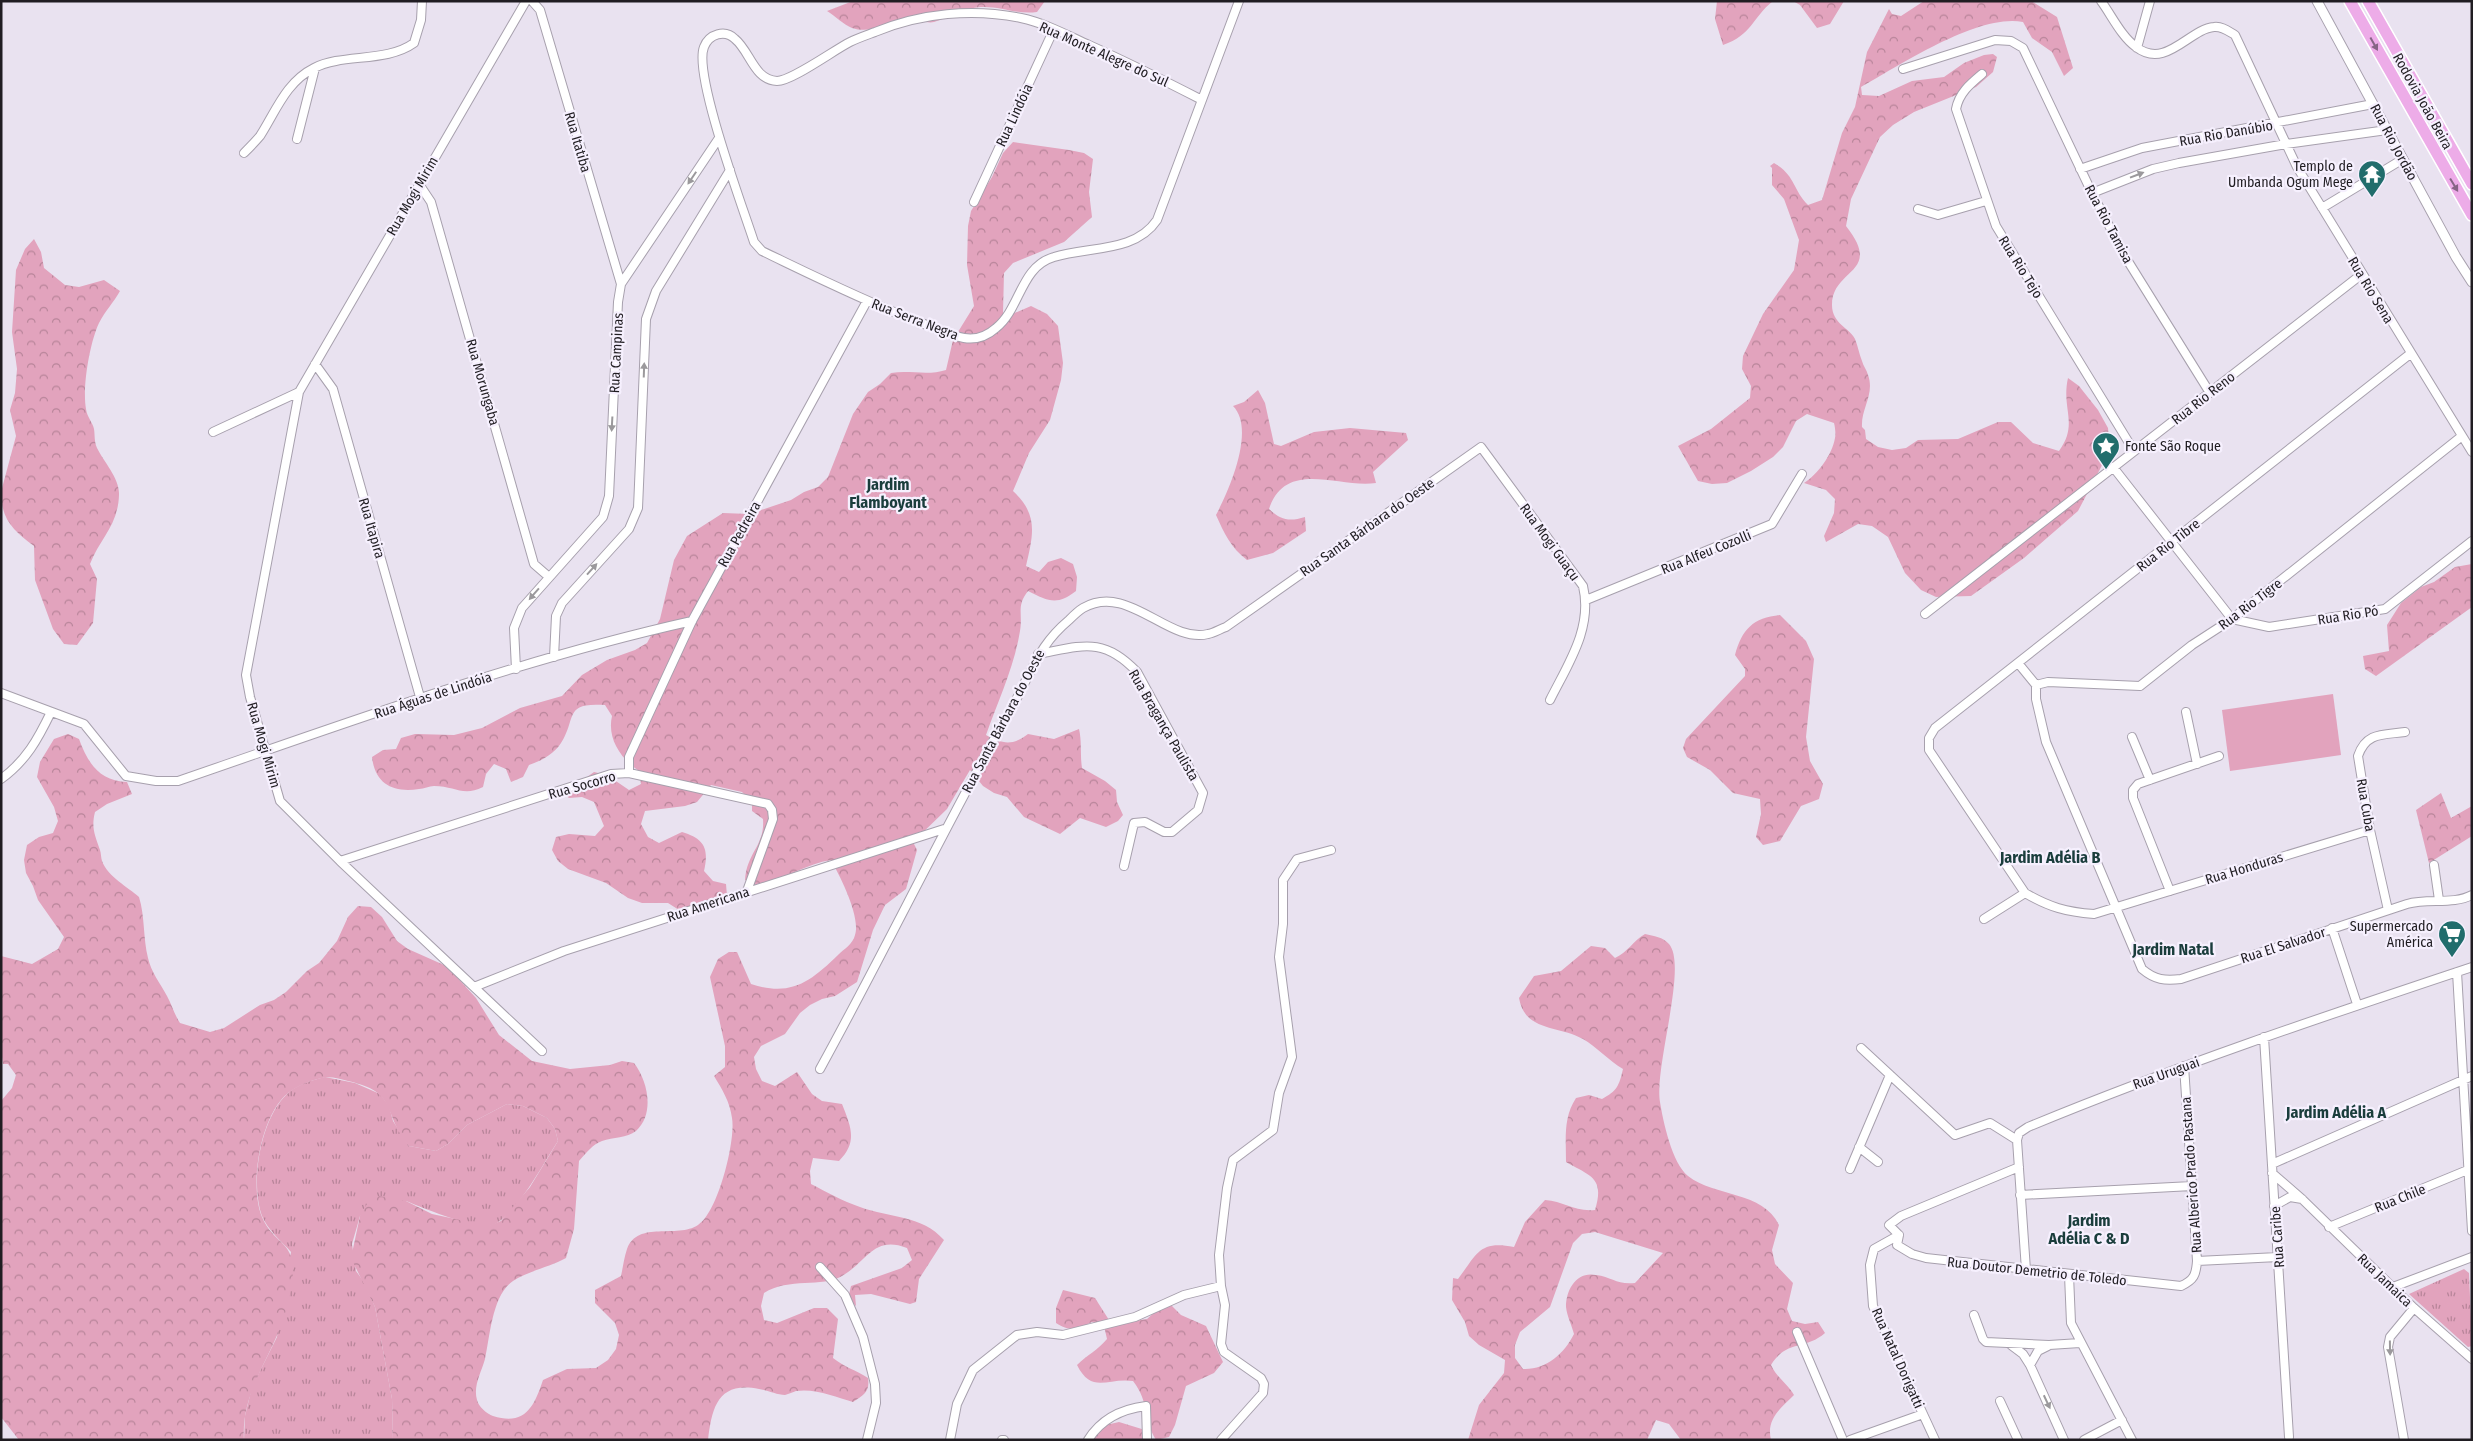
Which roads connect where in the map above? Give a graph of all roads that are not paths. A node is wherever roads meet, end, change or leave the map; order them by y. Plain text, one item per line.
1 (422, 1) edge
2 (526, 1) edge
3 (532, 1) edge
4 (1240, 1) edge
5 (2101, 1) edge
6 (2150, 1) edge
7 (2317, 1) edge
8 (2350, 1) edge
9 (2368, 1) edge
10 (1054, 29) junction
11 (2137, 48) junction
12 (315, 68) junction
13 (1903, 69) dead end
14 (1982, 74) dead end
15 (1202, 100) junction
16 (2373, 104) junction
17 (2278, 124) junction
18 (2388, 130) junction
19 (720, 138) junction
20 (297, 139) dead end
21 (2286, 144) junction
22 (244, 153) dead end
23 (2403, 159) junction
24 (2080, 169) junction
25 (730, 170) junction
26 (419, 184) junction
27 (2472, 184) edge
28 (2092, 193) junction
29 (1986, 201) junction
30 (974, 202) dead end
31 (2322, 208) junction
32 (1918, 209) dead end
33 (2472, 215) edge
34 (2362, 274) junction
35 (2472, 282) edge
36 (622, 284) junction
37 (867, 301) junction
38 (2410, 354) junction
39 (315, 364) junction
40 (299, 392) junction
41 (2210, 393) junction
42 (213, 432) dead end
43 (2462, 436) junction
44 (1481, 448) joint
45 (2134, 451) junction
46 (2472, 452) edge
47 (2113, 467) junction
48 (1802, 474) dead end
49 (2472, 541) edge
50 (2172, 542) junction
51 (549, 577) junction
52 (1586, 600) junction
53 (1925, 614) dead end
54 (2232, 619) junction
55 (692, 621) junction
56 (1038, 654) junction
57 (554, 657) junction
58 (2018, 663) junction
59 (516, 669) junction
60 (2036, 685) junction
61 (1, 693) edge
62 (420, 698) junction
63 (1550, 700) dead end
64 (51, 712) junction
65 (2186, 712) dead end
66 (2405, 732) dead end
67 (2132, 737) dead end
68 (265, 751) junction
69 (2219, 756) dead end
70 (2197, 764) junction
71 (629, 773) junction
72 (1, 779) edge
73 (2150, 780) junction
74 (944, 829) junction
75 (2370, 830) junction
76 (1331, 850) dead end
77 (340, 861) junction
78 (2434, 865) dead end
79 (1124, 866) dead end
80 (747, 891) junction
81 (2170, 891) junction
82 (2025, 893) junction
83 (2472, 895) edge
84 (2439, 900) junction
85 (2117, 907) junction
86 (2388, 910) junction
87 (1984, 919) dead end
88 (2332, 928) junction
89 (2472, 967) edge
90 (2458, 972) junction
91 (474, 987) junction
92 (2357, 1004) junction
93 (2264, 1037) junction
94 (1861, 1048) dead end
95 (542, 1051) dead end
96 (2184, 1066) junction
97 (820, 1069) dead end
98 (1890, 1075) junction
99 (2472, 1076) edge
100 (2463, 1080) junction
101 (2017, 1140) junction
102 (1859, 1147) junction
103 (1878, 1162) dead end
104 (2272, 1164) junction
105 (2018, 1167) junction
106 (1850, 1168) dead end
107 (2470, 1169) edge
108 (2272, 1173) junction
109 (2192, 1186) junction
110 (2020, 1194) junction
111 (2302, 1199) junction
112 (2274, 1206) junction
113 (2329, 1227) junction
114 (2472, 1231) edge
115 (1899, 1235) junction
116 (2278, 1257) junction
117 (2472, 1257) edge
118 (2197, 1260) junction
119 (820, 1267) dead end
120 (2026, 1270) junction
121 (2070, 1275) junction
122 (2190, 1282) joint
123 (1221, 1286) junction
124 (2393, 1287) junction
125 (2414, 1308) junction
126 (1974, 1315) dead end
127 (1797, 1332) dead end
128 (2080, 1343) junction
129 (2010, 1344) junction
130 (2049, 1345) junction
131 (2472, 1358) edge
132 (2030, 1365) junction
133 (2000, 1401) dead end
134 (1923, 1414) junction
135 (2122, 1420) junction
136 (2289, 1437) dead end
137 (867, 1440) edge
138 (950, 1440) edge
139 (1088, 1440) edge
140 (1147, 1440) edge
141 (1220, 1440) edge
142 (1843, 1440) edge
143 (1850, 1440) edge
144 (1935, 1440) edge
145 (2018, 1440) edge
146 (2064, 1440) edge
147 (2084, 1440) edge
148 (2132, 1440) edge
149 (2404, 1440) edge

1 - 12 street
2 - 26 street, Rua Mogi Mirim
3 - 36 street, Rua Itatiba
4 - 15 street, Rua Serra Negra
5 - 11 street
6 - 11 street
7 - 16 street, Rua Rio Jordão
8 -> 33 main road, Rodovia João Beira
9 - 27 main road, Rodovia João Beira
10 - 15 street, Rua Monte Alegre do Sul
10 - 19 street, Rua Monte Alegre do Sul
10 - 30 street, Rua Lindóia
11 - 17 street, Rua Rio Sena
12 - 20 street
12 - 22 street
13 - 24 street, Rua Rio Tamisa
14 - 29 street, Rua Rio Tejo
15 - 37 street, Rua Serra Negra
16 - 17 street, Rua Rio Danúbio
16 - 18 street, Rua Rio Jordão
17 - 21 street, Rua Rio Sena
17 - 24 street, Rua Rio Danúbio
18 - 21 street, Rua Rio Danúbio
18 - 23 street, Rua Rio Jordão
19 - 25 street, Rua Serra Negra
19 -> 36 street, Rua Campinas
28 -> 21 street, Rua Rio Danúbio
21 - 31 street, Rua Rio Sena
23 - 31 street
23 - 35 street, Rua Rio Jordão
24 - 28 street, Rua Rio Tamisa
25 - 37 street, Rua Serra Negra
57 -> 25 street, Rua Campinas
26 - 39 street, Rua Mogi Mirim
26 - 51 street, Rua Morungaba
28 - 41 street, Rua Rio Tamisa
29 - 32 street
29 - 45 street, Rua Rio Tejo
31 - 34 street, Rua Rio Sena
34 - 38 street, Rua Rio Sena
34 - 41 street, Rua Rio Reno
36 -> 51 street, Rua Campinas
37 - 55 street, Rua Pedreira
38 - 43 street, Rua Rio Sena
38 - 50 street, Rua Rio Tibre
39 - 40 street, Rua Mogi Mirim
39 - 62 street, Rua Itapira
40 - 42 street
40 - 68 street, Rua Mogi Mirim
41 - 45 street, Rua Rio Reno
43 - 46 street, Rua Rio Sena
43 - 54 street, Rua Rio Tigre
44 - 52 street, Rua Mogi Guaçu
44 - 56 street, Rua Santa Bárbara do Oeste
45 - 47 street, Rua Rio Reno
47 - 50 street
47 - 53 street, Rua Rio Reno
48 - 52 street, Rua Alfeu Cozolli
49 - 54 street, Rua Rio Pó
50 - 54 street
50 - 58 street, Rua Rio Tibre
51 -> 59 street, Rua Campinas
52 - 63 street, Rua Mogi Guaçu
54 - 60 street, Rua Rio Tigre
55 - 57 street, Rua Águas de Lindóia
55 - 71 street, Rua Pedreira
56 - 74 street, Rua Santa Bárbara do Oeste
56 - 79 street, Rua Bragança Paulista
57 - 59 street, Rua Águas de Lindóia
58 - 60 street
58 - 82 street, Rua Rio Tibre
59 - 62 street, Rua Águas de Lindóia
60 - 85 street
61 - 64 street
62 - 68 street, Rua Águas de Lindóia
64 - 68 street, Rua Águas de Lindóia
64 - 72 street
65 - 70 street
66 - 75 street, Rua Cuba
67 - 73 street
68 - 77 street, Rua Mogi Mirim
69 - 70 street
70 - 73 street
71 - 77 street, Rua Socorro
71 - 80 street, Rua Socorro
73 - 81 street
74 - 80 street, Rua Americana
74 - 97 street, Rua Santa Bárbara do Oeste
75 - 81 street, Rua Honduras
75 - 86 street, Rua Cuba
76 - 123 street
77 - 91 street, Rua Mogi Mirim
78 - 84 street
80 - 91 street, Rua Americana
81 - 85 street, Rua Honduras
82 - 85 street, Rua Honduras
82 - 87 street
83 - 84 street, Rua El Salvador
84 - 86 street, Rua El Salvador
85 - 88 street, Rua El Salvador
86 - 88 street, Rua El Salvador
88 - 92 street
89 - 90 street, Rua Uruguai
90 - 92 street, Rua Uruguai
90 - 100 street
91 - 95 street, Rua Mogi Mirim
92 - 93 street, Rua Uruguai
93 - 96 street, Rua Uruguai
93 - 104 street, Rua Caribe
94 - 98 street
96 - 101 street, Rua Uruguai
96 - 109 street, Rua Alberico Prado Pastana
98 - 101 street
98 - 102 street
99 - 100 street
100 - 104 street
100 - 107 street
101 - 105 street
102 - 103 street
102 - 106 street
104 - 108 street, Rua Caribe
105 - 110 street
105 - 115 street
107 - 113 street, Rua Chile
107 - 114 street
108 - 111 street, Rua Jamaica
108 - 112 street, Rua Caribe
109 - 110 street
109 - 118 street, Rua Alberico Prado Pastana
110 - 120 street
111 - 112 street
111 - 113 street, Rua Jamaica
112 - 116 street, Rua Caribe
113 - 124 street, Rua Jamaica
115 - 120 street, Rua Doutor Demetrio de Toledo
115 - 134 street, Rua Natal Dorigatti
116 - 118 street
116 - 136 street, Rua Caribe
117 - 124 street
118 - 122 street, Rua Alberico Prado Pastana
119 - 137 street
120 - 121 street, Rua Doutor Demetrio de Toledo
121 - 122 street, Rua Doutor Demetrio de Toledo
121 - 128 street
123 - 138 street
123 - 141 street
124 - 125 street, Rua Jamaica
125 - 131 street, Rua Jamaica
125 -> 149 street
126 - 129 street
127 - 142 street
128 - 130 street
128 - 135 street
129 - 130 street
129 - 132 street
130 - 132 street
132 -> 146 street
133 - 145 street
134 - 143 street
134 - 144 street, Rua Natal Dorigatti
135 - 147 street
135 - 148 street
139 - 140 street

